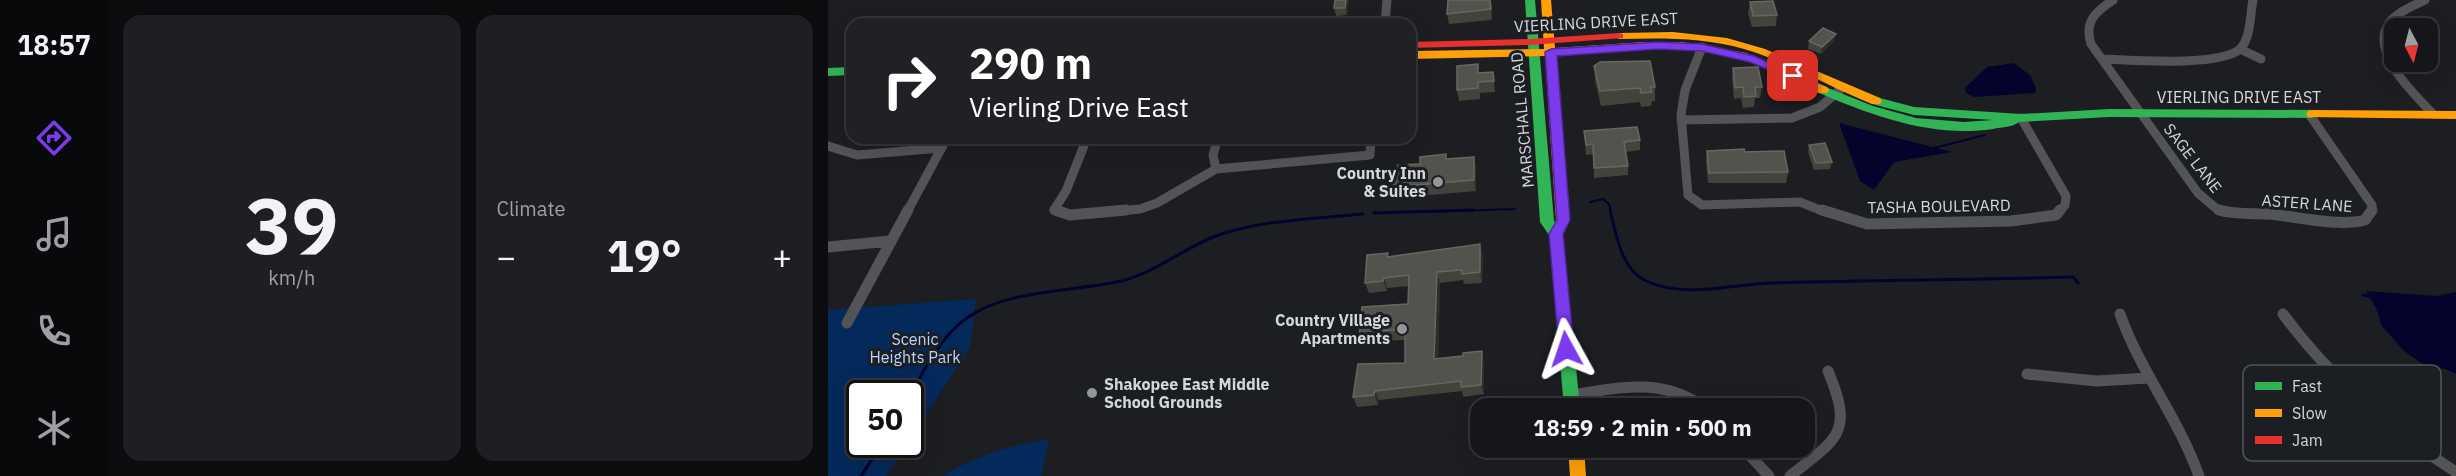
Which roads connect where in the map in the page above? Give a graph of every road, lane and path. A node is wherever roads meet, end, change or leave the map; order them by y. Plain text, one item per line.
1 (1387, 0) edge
2 (1530, 0) edge
3 (1546, 0) edge
4 (2095, 0) edge
5 (2253, 0) edge
6 (2425, 0) edge
7 (2110, 3) edge
8 (1386, 18) edge
9 (1702, 42) junction
10 (1416, 45) edge
11 (1550, 47) junction
12 (1533, 48) junction
13 (2240, 49) junction
14 (1416, 55) edge
15 (2102, 59) junction
16 (2261, 59) dead end
17 (846, 71) edge
18 (828, 72) edge
19 (1839, 91) junction
20 (2140, 113) junction
21 (2309, 114) junction
22 (2433, 114) junction
23 (2456, 115) edge
24 (2021, 118) junction
25 (1681, 120) junction
26 (937, 144) edge
27 (943, 144) edge
28 (1085, 144) edge
29 (1216, 144) edge
30 (1371, 144) edge
31 (828, 146) edge
32 (1216, 170) junction
33 (2226, 213) joint
34 (1556, 234) junction
35 (890, 241) junction
36 (828, 246) edge
37 (2120, 314) dead end
38 (2283, 314) dead end
39 (847, 323) dead end
40 (2322, 365) edge
41 (1828, 371) dead end
42 (2026, 374) dead end
43 (2149, 378) junction
44 (1571, 398) edge
45 (1585, 398) edge
46 (1692, 398) edge
47 (1577, 458) edge
48 (1752, 458) edge
49 (2439, 461) edge
50 (2456, 472) edge
51 (1578, 476) edge
52 (1769, 476) edge
53 (1790, 476) edge
54 (2199, 476) edge

1 - 8 street
2 - 12 street, MARSCHALL ROAD
3 - 11 street, MARSCHALL ROAD
4 - 7 street
5 - 13 street
6 - 22 street
7 - 15 street, SAGE LANE
9 - 11 street, VIERLING DRIVE EAST
9 - 11 street, VIERLING DRIVE EAST
9 - 19 street, VIERLING DRIVE EAST
9 - 25 street, TASHA BOULEVARD
10 - 12 street, VIERLING DRIVE EAST
11 - 12 street, VIERLING DRIVE EAST
11 - 34 street, MARSCHALL ROAD
12 - 14 street, VIERLING DRIVE EAST
12 - 34 street, MARSCHALL ROAD
13 - 15 street
13 - 16 street
15 - 20 street, SAGE LANE
17 - 18 street
19 - 24 street, VIERLING DRIVE EAST
19 - 25 street
20 - 21 street, VIERLING DRIVE EAST
20 - 24 street, VIERLING DRIVE EAST
20 - 33 street, SAGE LANE
21 - 22 street, VIERLING DRIVE EAST
21 - 33 street, ASTER LANE
22 - 23 street, VIERLING DRIVE EAST
24 - 25 street, TASHA BOULEVARD
26 - 31 street
27 - 35 street
28 - 32 street
29 - 32 street
30 - 32 street
34 - 44 street, MARSCHALL ROAD
35 - 36 street
35 - 39 street
37 - 43 street
38 - 40 street
41 - 53 street
42 - 43 street
43 - 54 street
45 - 46 street
47 - 51 street
48 - 52 street
49 - 50 street

